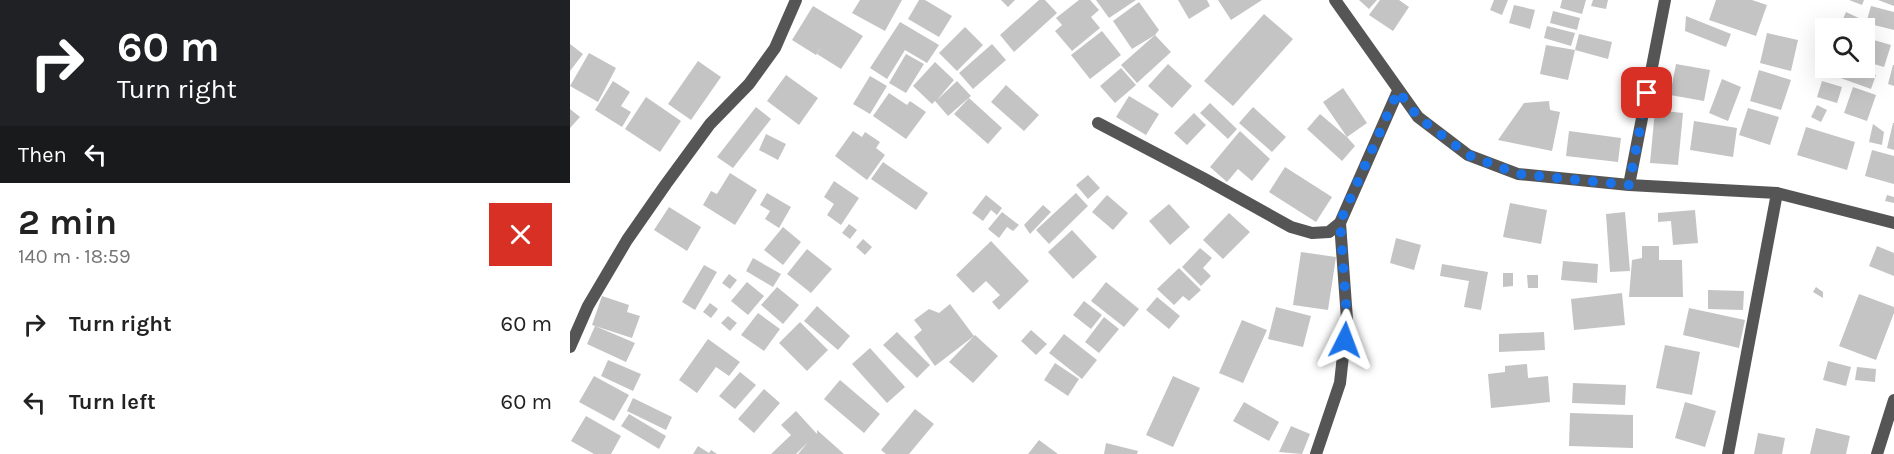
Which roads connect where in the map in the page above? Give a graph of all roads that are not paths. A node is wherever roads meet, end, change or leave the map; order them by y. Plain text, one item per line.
1 (796, 0) edge
2 (1335, 0) edge
3 (1665, 0) edge
4 (1398, 91) junction
5 (1098, 123) dead end
6 (1629, 185) junction
7 (1778, 193) junction
8 (1340, 222) junction
9 (1894, 223) edge
10 (570, 347) edge
11 (1894, 400) edge
12 (1316, 454) edge
13 (1728, 454) edge
14 (1877, 454) edge

1 - 10 street
2 - 4 street
3 - 6 street
4 - 6 street
4 - 8 street
5 - 8 street
6 - 7 street
7 - 9 street
7 - 13 street
8 - 12 street
11 - 14 street

